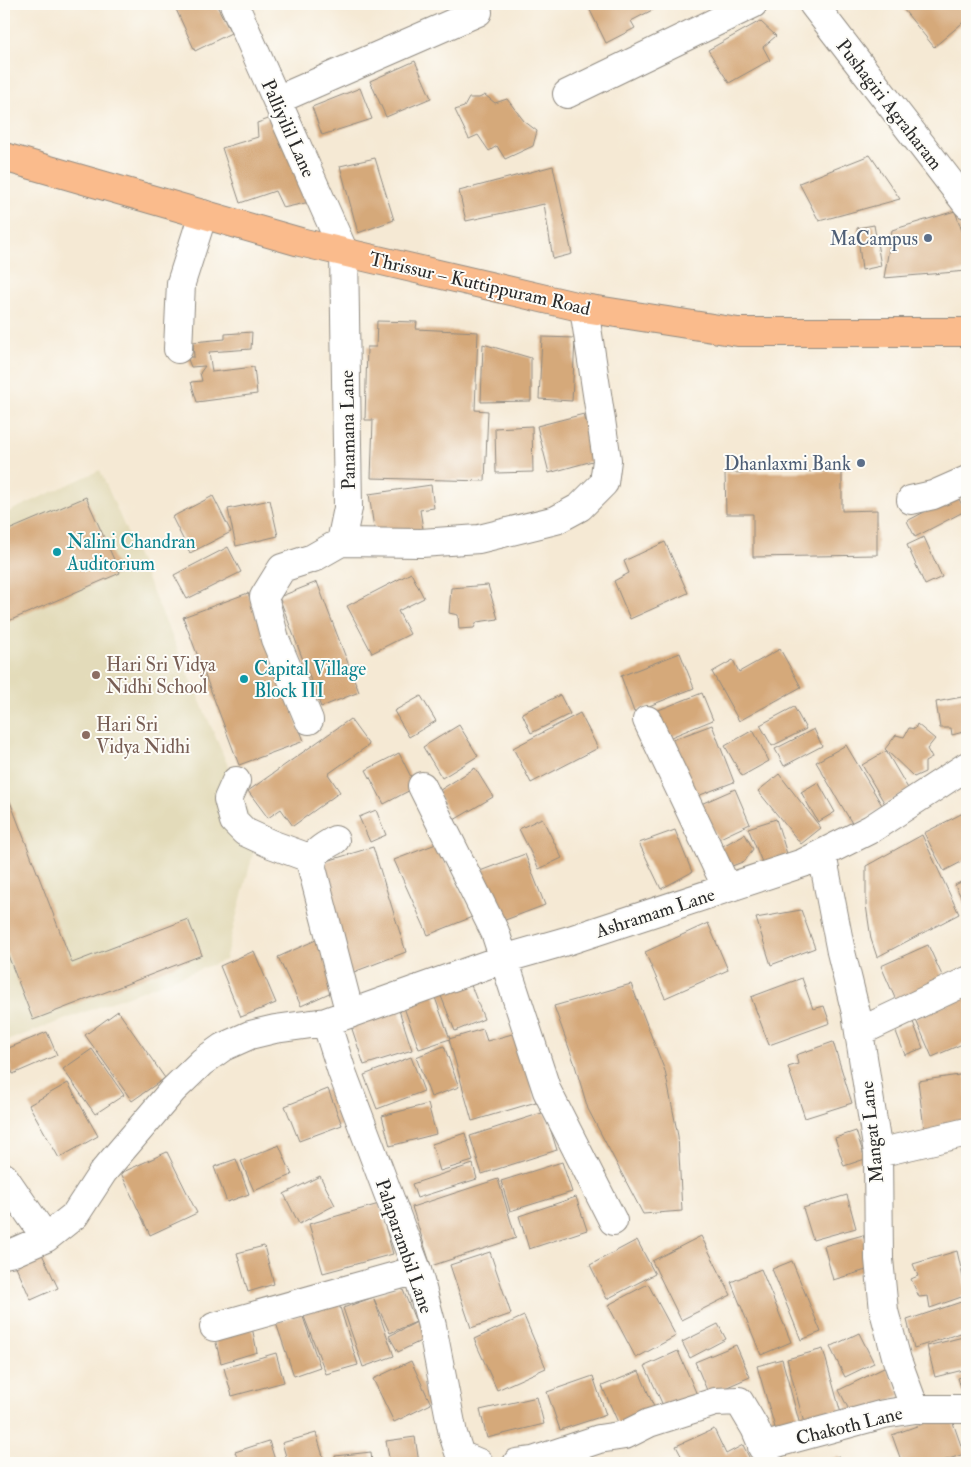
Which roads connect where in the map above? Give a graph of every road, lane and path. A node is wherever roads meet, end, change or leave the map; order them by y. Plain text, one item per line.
1 (234, 4) edge
2 (752, 4) edge
3 (814, 4) edge
4 (478, 12) dead end
5 (567, 94) dead end
6 (277, 100) junction
7 (4, 157) edge
8 (967, 204) edge
9 (203, 214) junction
10 (344, 252) junction
11 (584, 308) junction
12 (967, 332) edge
13 (178, 349) dead end
14 (967, 480) edge
15 (911, 500) dead end
16 (341, 542) junction
17 (309, 720) dead end
18 (647, 720) dead end
19 (967, 766) edge
20 (236, 780) dead end
21 (422, 786) dead end
22 (335, 840) dead end
23 (822, 854) junction
24 (312, 859) junction
25 (727, 888) junction
26 (503, 959) junction
27 (967, 981) edge
28 (338, 1018) junction
29 (859, 1032) junction
30 (967, 1132) edge
31 (878, 1153) junction
32 (4, 1177) edge
33 (613, 1220) dead end
34 (46, 1238) junction
35 (4, 1254) edge
36 (417, 1270) junction
37 (214, 1327) dead end
38 (915, 1409) junction
39 (967, 1409) edge
40 (766, 1455) edge
41 (464, 1460) edge
42 (517, 1463) edge

1 - 6 street, Palliyilil Lane
2 - 5 street
3 - 8 street, Pushagiri Agraharam
4 - 6 street
6 - 10 street, Palliyilil Lane
7 - 9 main road, Thrissur – Kuttippuram Road
9 - 10 main road, Thrissur – Kuttippuram Road
9 - 13 street
10 - 11 main road, Thrissur – Kuttippuram Road
10 - 16 street, Panamana Lane
11 - 12 main road, Thrissur – Kuttippuram Road
11 - 16 street
14 - 15 street
16 - 17 street
18 - 25 street
19 - 23 street, Ashramam Lane
20 - 24 street
21 - 26 street
22 - 24 street
23 - 25 street, Ashramam Lane
23 - 29 street, Mangat Lane
24 - 28 street, Palaparambil Lane
25 - 26 street, Ashramam Lane
26 - 28 street, Ashramam Lane
26 - 33 street
27 - 29 street
28 - 34 street, Ashramam Lane
28 - 36 street, Palaparambil Lane
29 - 31 street, Mangat Lane
30 - 31 street
31 - 38 street, Mangat Lane
32 - 34 street
34 - 35 street, Ashramam Lane
36 - 37 street
36 - 41 street, Palaparambil Lane
38 - 39 street, Chakoth Lane
38 - 40 street, Chakoth Lane
40 - 42 street

